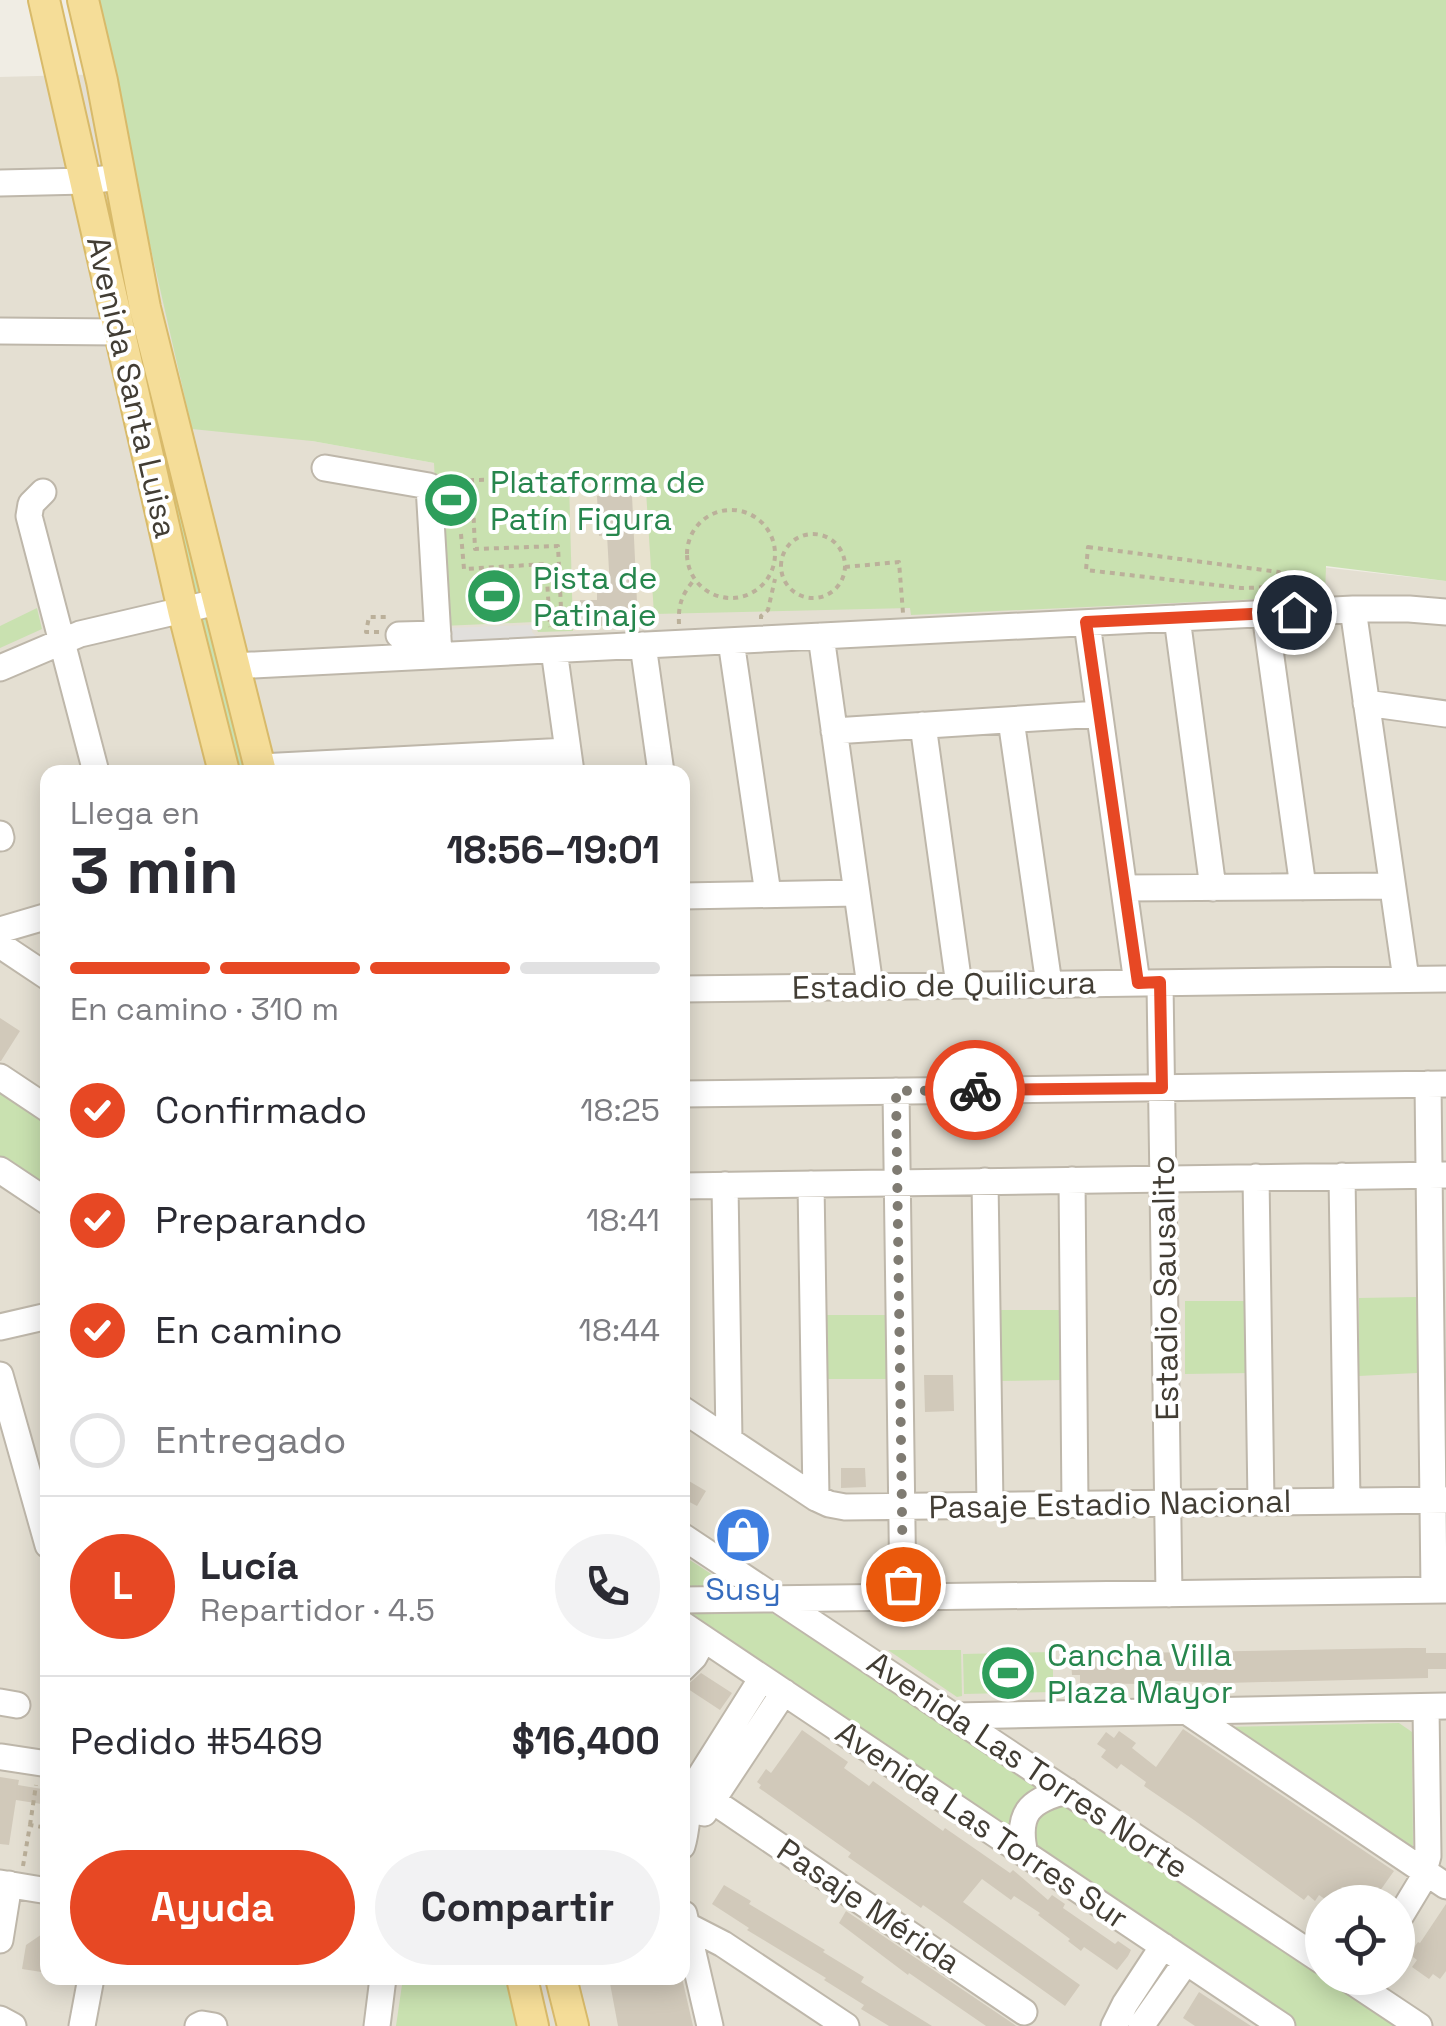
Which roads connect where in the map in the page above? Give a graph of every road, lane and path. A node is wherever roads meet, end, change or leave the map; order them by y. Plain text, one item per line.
1 (44, 0) edge
2 (83, 0) edge
3 (120, 177) junction
4 (86, 181) junction
5 (0, 183) edge
6 (0, 331) edge
7 (120, 332) junction
8 (325, 468) dead end
9 (534, 478) dead end
10 (43, 492) dead end
11 (462, 534) dead end
12 (774, 548) junction
13 (784, 550) junction
14 (845, 566) junction
15 (1086, 570) joint
16 (695, 578) junction
17 (767, 578) junction
18 (775, 579) junction
19 (783, 580) junction
20 (217, 602) junction
21 (1352, 609) junction
22 (183, 610) junction
23 (1446, 612) edge
24 (1264, 614) junction
25 (1177, 618) junction
26 (1086, 622) junction
27 (391, 628) dead end
28 (905, 632) junction
29 (821, 636) junction
30 (762, 639) junction
31 (62, 641) junction
32 (730, 641) junction
33 (556, 643) junction
34 (680, 643) junction
35 (439, 644) junction
36 (643, 645) junction
37 (233, 666) junction
38 (0, 668) edge
39 (1366, 703) junction
40 (1100, 714) junction
41 (1446, 714) edge
42 (1011, 720) junction
43 (923, 725) junction
44 (834, 730) junction
45 (570, 762) edge
46 (481, 764) edge
47 (94, 765) edge
48 (222, 765) edge
49 (259, 765) edge
50 (451, 765) edge
51 (660, 765) edge
52 (1392, 886) junction
53 (1303, 887) junction
54 (1124, 888) junction
55 (1213, 888) junction
56 (857, 893) junction
57 (768, 894) junction
58 (690, 896) edge
59 (40, 918) edge
60 (0, 930) edge
61 (0, 945) edge
62 (40, 972) edge
63 (1406, 979) junction
64 (1446, 979) edge
65 (1149, 983) junction
66 (1050, 984) junction
67 (959, 985) junction
68 (870, 986) junction
69 (690, 989) edge
70 (0, 1077) edge
71 (1437, 1084) edge
72 (1162, 1088) junction
73 (896, 1091) junction
74 (690, 1094) edge
75 (40, 1104) edge
76 (0, 1170) edge
77 (1437, 1175) edge
78 (1342, 1176) junction
79 (1256, 1177) junction
80 (1163, 1179) junction
81 (1072, 1180) junction
82 (985, 1181) junction
83 (897, 1182) junction
84 (811, 1184) junction
85 (725, 1185) junction
86 (690, 1186) edge
87 (40, 1197) edge
88 (40, 1316) edge
89 (6, 1318) edge
90 (0, 1375) edge
91 (690, 1414) edge
92 (729, 1440) junction
93 (816, 1498) junction
94 (1439, 1500) edge
95 (1346, 1501) junction
96 (1260, 1502) junction
97 (1168, 1503) junction
98 (1075, 1504) junction
99 (902, 1506) junction
100 (990, 1506) junction
101 (40, 1517) edge
102 (690, 1541) edge
103 (1440, 1590) edge
104 (1169, 1594) junction
105 (903, 1598) junction
106 (779, 1599) junction
107 (690, 1600) edge
108 (690, 1629) edge
109 (704, 1638) junction
110 (690, 1659) edge
111 (762, 1678) junction
112 (784, 1692) junction
113 (1436, 1707) edge
114 (1186, 1712) junction
115 (954, 1716) junction
116 (2, 1757) edge
117 (38, 1763) edge
118 (1066, 1791) junction
119 (690, 1799) edge
120 (713, 1801) junction
121 (30, 1825) junction
122 (40, 1827) edge
123 (690, 1832) edge
124 (1024, 1854) junction
125 (1424, 1872) junction
126 (9, 1884) edge
127 (1446, 1886) edge
128 (40, 1889) edge
129 (1415, 1894) edge
130 (690, 1920) edge
131 (0, 1940) edge
132 (690, 1941) edge
133 (1163, 1946) junction
134 (1305, 1951) edge
135 (1186, 1962) junction
136 (89, 1985) edge
137 (382, 1985) edge
138 (524, 1985) edge
139 (563, 1985) edge
140 (1376, 1995) edge
141 (1024, 2012) dead end
142 (0, 2019) edge
143 (1126, 2023) edge
144 (842, 2025) edge
145 (12, 2026) edge
146 (82, 2026) edge
147 (198, 2026) edge
148 (214, 2026) edge
149 (376, 2026) edge
150 (533, 2026) edge
151 (573, 2026) edge
152 (710, 2026) edge
153 (1282, 2026) edge
154 (1419, 2026) edge

1 - 4 main road, Avenida Santa Luisa
2 - 3 main road, Avenida Santa Luisa
3 - 4 street
3 - 20 main road, Avenida Santa Luisa
4 - 5 street
4 - 7 main road, Avenida Santa Luisa
6 - 7 street
7 - 22 main road, Avenida Santa Luisa
8 - 35 street
9 - 33 path
10 - 31 street
11 - 33 path
12 - 13 path
12 - 16 path
12 - 17 path
13 - 14 path
13 - 19 path
14 - 19 path
14 - 28 path
15 - 15 path
16 - 17 path
16 - 34 path
17 - 18 path
18 - 19 path
18 - 30 path
20 - 22 street
20 - 37 main road, Avenida Santa Luisa
21 - 23 street
21 - 24 street
21 - 39 street
22 - 31 street
22 - 48 main road, Avenida Santa Luisa
24 - 25 street
24 - 53 street
25 - 26 street
25 - 55 street
26 - 28 street
26 - 40 street, Estadio Sausalito
27 - 35 street
28 - 29 street
29 - 30 street
29 - 44 street
30 - 32 street
31 - 38 street
31 - 47 street
32 - 34 street
32 - 57 street
33 - 35 street
33 - 36 street
33 - 45 street
34 - 36 street
35 - 37 street
36 - 51 street
37 - 49 main road, Avenida Santa Luisa
39 - 41 street
39 - 52 street
40 - 42 street
40 - 54 street, Estadio Sausalito
42 - 43 street
42 - 66 street
43 - 44 street
43 - 67 street
44 - 56 street
45 - 46 street
46 - 50 street
52 - 53 street
52 - 63 street
53 - 55 street
54 - 55 street
54 - 65 street, Estadio Sausalito
56 - 57 street
56 - 68 street
57 - 58 street
59 - 60 street
61 - 62 street
63 - 64 street, Estadio de Quilicura
63 - 65 street, Estadio de Quilicura
65 - 66 street, Estadio de Quilicura
65 - 72 street, Estadio Sausalito
66 - 67 street, Estadio de Quilicura
67 - 68 street, Estadio de Quilicura
68 - 69 street, Estadio de Quilicura
70 - 75 street
71 - 72 street
71 - 77 street
72 - 73 street
72 - 80 street, Estadio Sausalito
73 - 74 street
73 - 83 street
76 - 87 street
77 - 78 street
77 - 94 street
78 - 79 street
78 - 95 street
79 - 80 street
79 - 96 street
80 - 81 street
80 - 97 street, Estadio Sausalito
81 - 82 street
81 - 98 street
82 - 83 street
82 - 100 street
83 - 84 street
83 - 99 street
84 - 85 street
84 - 93 street
85 - 86 street
85 - 92 street
88 - 89 street
90 - 101 street
91 - 92 street, Pasaje Estadio Nacional
92 - 93 street, Pasaje Estadio Nacional
93 - 99 street, Pasaje Estadio Nacional
94 - 95 street, Pasaje Estadio Nacional
94 - 103 street
95 - 96 street, Pasaje Estadio Nacional
96 - 97 street, Pasaje Estadio Nacional
97 - 98 street, Pasaje Estadio Nacional
97 - 104 street, Estadio Sausalito
98 - 100 street, Pasaje Estadio Nacional
99 - 100 street, Pasaje Estadio Nacional
99 - 105 street
102 - 106 street, Avenida Las Torres Norte
103 - 104 street
104 - 105 street
105 - 106 street
106 - 107 street
106 - 115 street, Avenida Las Torres Norte
108 - 109 street, Avenida Las Torres Sur
109 - 110 street
109 - 111 street, Avenida Las Torres Sur
111 - 112 street, Avenida Las Torres Sur
111 - 119 street
112 - 120 street
112 - 124 street, Avenida Las Torres Sur
113 - 114 street
113 - 125 street
114 - 115 street
114 - 125 street
115 - 118 street, Avenida Las Torres Norte
116 - 117 street
117 - 121 path
118 - 124 street
118 - 134 street, Avenida Las Torres Norte
120 - 123 street
120 - 141 street, Pasaje Mérida
121 - 122 path
121 - 126 path
124 - 133 street, Avenida Las Torres Sur
125 - 127 street
125 - 129 street
126 - 128 street
126 - 131 street
130 - 144 street
132 - 152 street
133 - 135 street, Avenida Las Torres Sur
133 - 143 street
135 - 143 street
135 - 153 street, Avenida Las Torres Sur
136 - 146 street
137 - 149 street
138 - 150 main road
139 - 151 main road
140 - 154 street
142 - 145 street
147 - 148 street

